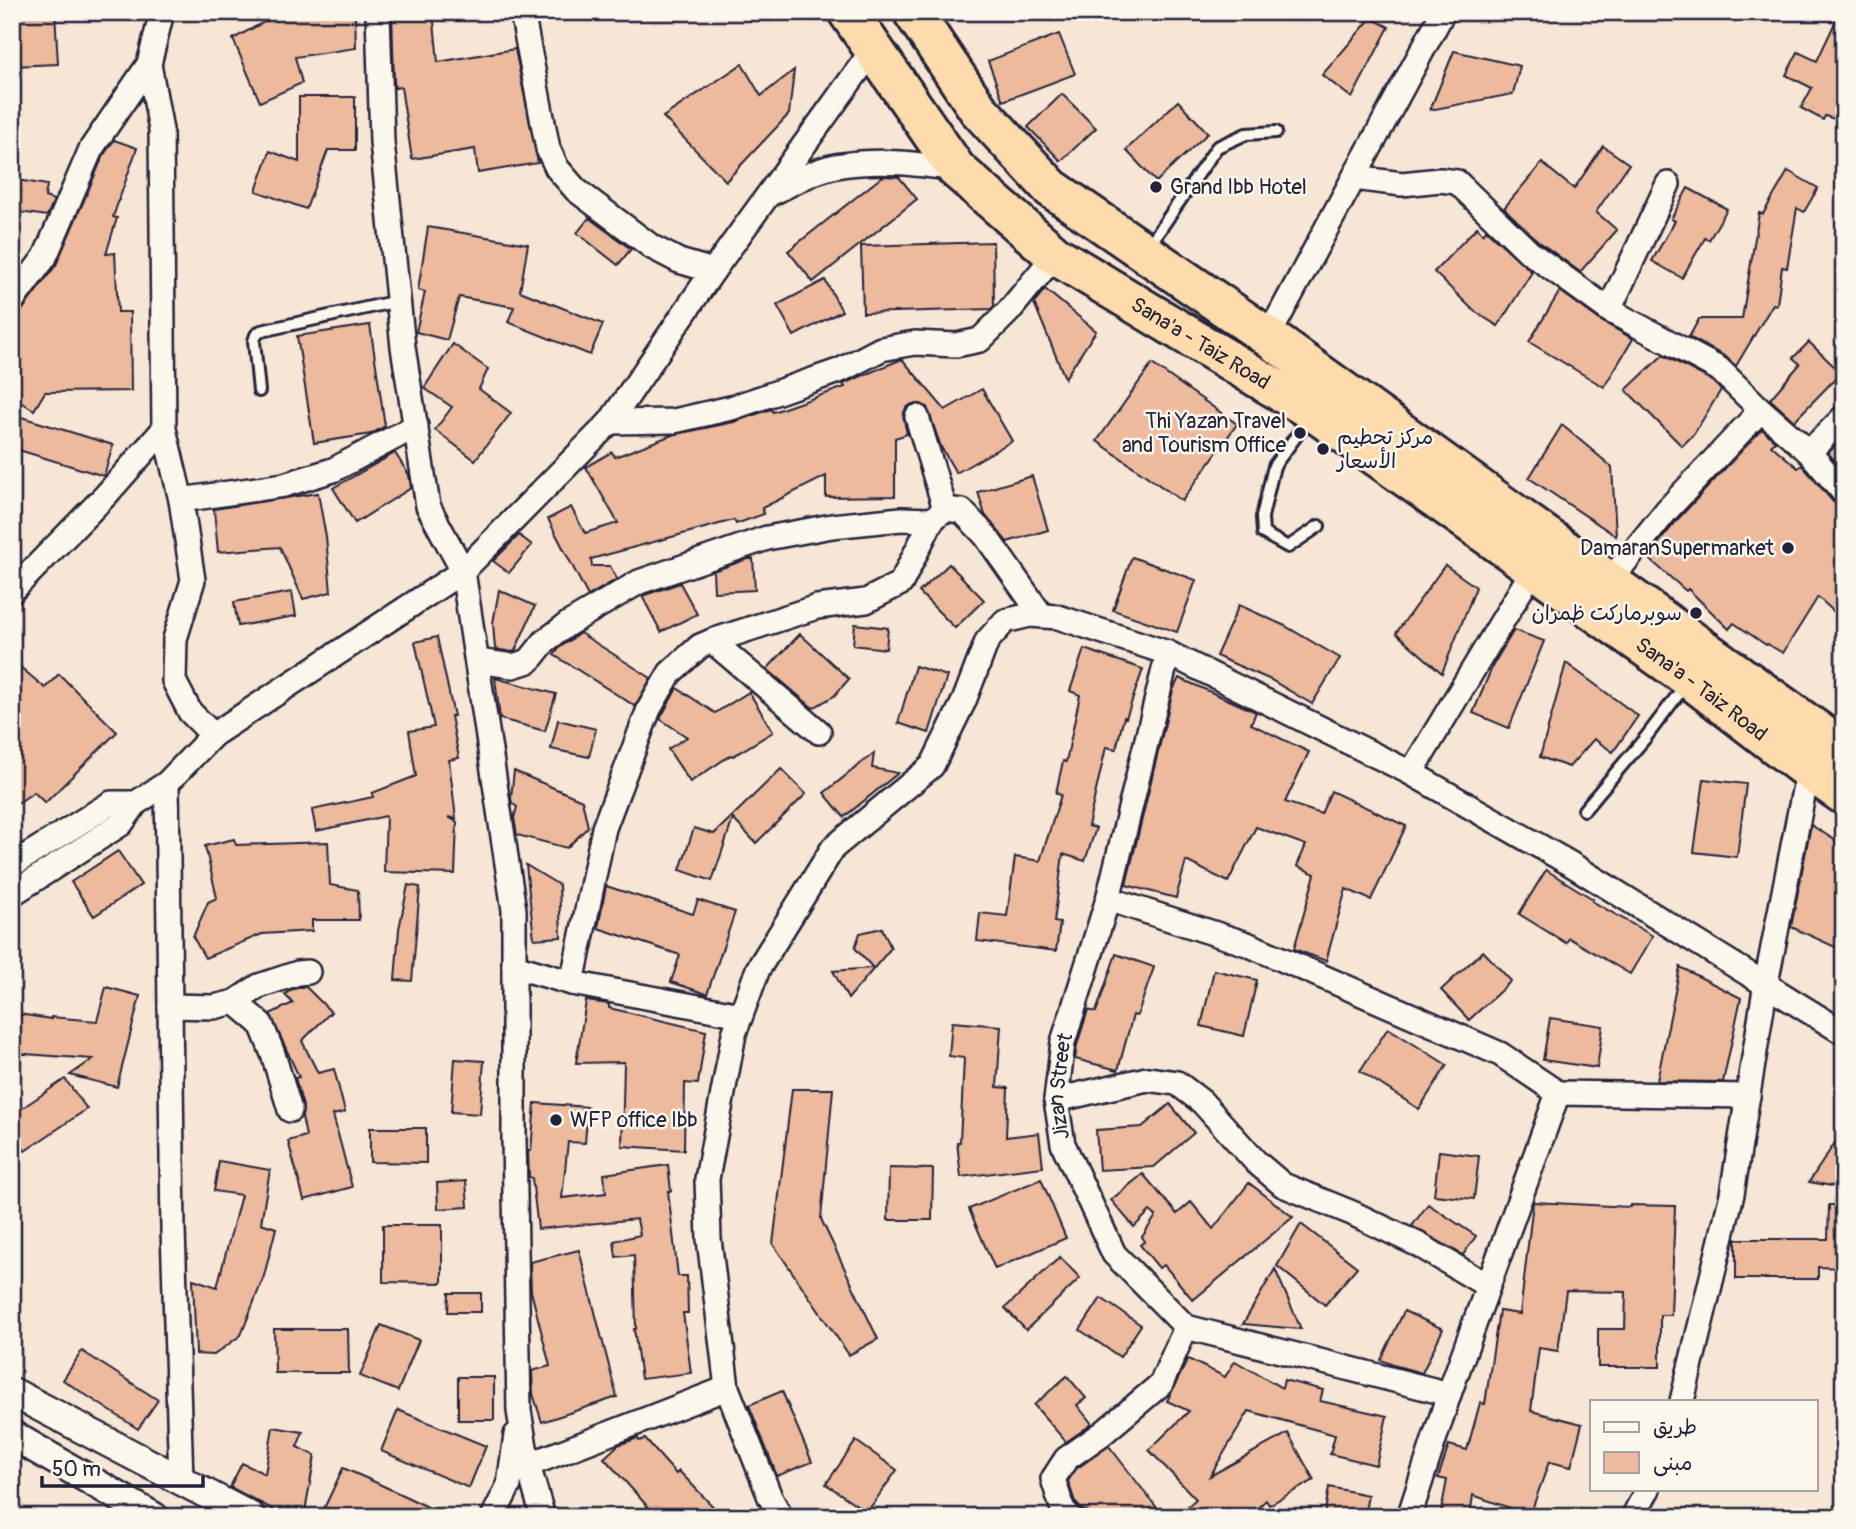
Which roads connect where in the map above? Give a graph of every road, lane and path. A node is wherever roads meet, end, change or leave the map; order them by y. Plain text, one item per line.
1 (162, 12) edge
2 (378, 12) edge
3 (522, 12) edge
4 (848, 12) edge
5 (913, 12) edge
6 (1443, 12) edge
7 (873, 51) junction
8 (149, 64) junction
9 (1276, 132) dead end
10 (956, 169) junction
11 (1353, 178) junction
12 (1668, 184) dead end
13 (768, 195) junction
14 (1144, 252) junction
15 (1055, 255) junction
16 (713, 271) junction
17 (12, 301) edge
18 (398, 301) junction
19 (1609, 310) junction
20 (1268, 337) junction
21 (259, 391) dead end
22 (1761, 410) junction
23 (1314, 412) junction
24 (917, 417) dead end
25 (1844, 417) edge
26 (610, 422) junction
27 (415, 426) junction
28 (164, 429) junction
29 (1810, 453) junction
30 (1844, 493) edge
31 (181, 500) junction
32 (939, 515) junction
33 (1319, 526) dead end
34 (1533, 570) junction
35 (463, 571) junction
36 (1608, 583) junction
37 (12, 591) edge
38 (1042, 616) junction
39 (712, 641) junction
40 (1168, 653) junction
41 (477, 661) junction
42 (1690, 679) junction
43 (819, 732) dead end
44 (213, 735) junction
45 (1844, 750) edge
46 (1808, 770) junction
47 (1411, 773) junction
48 (167, 783) junction
49 (1844, 795) edge
50 (136, 803) junction
51 (1584, 810) dead end
52 (12, 865) edge
53 (12, 894) edge
54 (1108, 899) junction
55 (514, 966) junction
56 (308, 972) dead end
57 (572, 983) junction
58 (1766, 983) junction
59 (235, 1002) junction
60 (170, 1006) junction
61 (741, 1014) junction
62 (1844, 1032) edge
63 (1558, 1093) junction
64 (1748, 1097) junction
65 (1056, 1100) junction
66 (290, 1110) dead end
67 (1488, 1286) junction
68 (1186, 1327) junction
69 (727, 1388) junction
70 (12, 1392) edge
71 (1449, 1394) junction
72 (1682, 1400) edge
73 (519, 1411) junction
74 (12, 1435) edge
75 (528, 1465) junction
76 (181, 1480) junction
77 (1647, 1490) edge
78 (154, 1517) edge
79 (251, 1517) edge
80 (493, 1517) edge
81 (543, 1517) edge
82 (781, 1517) edge
83 (1070, 1517) edge
84 (1409, 1517) edge
85 (1633, 1517) edge

1 - 8 street
2 - 18 street
3 - 16 street
4 - 7 highway, Sana'a - Taiz Road
5 - 14 highway, Sana'a - Taiz Road
6 - 11 street
7 - 10 highway, Sana'a - Taiz Road
7 - 13 street
8 - 17 street
8 - 28 street
9 - 14 lane
10 - 13 street
10 - 15 highway, Sana'a - Taiz Road
11 - 19 street
11 - 20 street
12 - 19 street
13 - 16 street
14 - 20 highway, Sana'a - Taiz Road
15 - 23 highway, Sana'a - Taiz Road
15 - 26 street
16 - 26 street
18 - 21 lane
18 - 27 street
19 - 22 street
20 - 36 highway, Sana'a - Taiz Road
22 - 29 street
22 - 36 street
23 - 33 lane
23 - 34 highway, Sana'a - Taiz Road
24 - 32 street
25 - 29 street
26 - 35 street
27 - 31 street
27 - 35 street
28 - 31 street
28 - 37 street
29 - 30 street
31 - 44 street
32 - 38 street
32 - 39 street
32 - 41 street
34 - 42 highway, Sana'a - Taiz Road
34 - 47 street
35 - 41 street
35 - 44 street
36 - 45 highway, Sana'a - Taiz Road
38 - 40 street
38 - 61 street
39 - 43 street
39 - 57 street
40 - 47 street
40 - 54 street, Jizan Street
41 - 55 street
42 - 46 highway, Sana'a - Taiz Road
42 - 51 lane
44 - 48 street
46 - 49 highway, Sana'a - Taiz Road
46 - 58 street
47 - 58 street
48 - 50 street
48 - 60 street
50 - 52 street
50 - 53 street
54 - 63 street
54 - 65 street, Jizan Street
55 - 57 street
55 - 73 street
56 - 59 street
57 - 61 street
58 - 62 street
58 - 64 street
59 - 60 street
59 - 66 street
60 - 76 street
61 - 69 street
63 - 64 street
63 - 67 street
64 - 72 street
65 - 67 street
65 - 68 street, Jizan Street
67 - 71 street
68 - 71 street
68 - 83 street
69 - 75 street
69 - 82 street
70 - 76 street
71 - 84 street
73 - 75 street
73 - 80 street
74 - 78 street
75 - 81 street
76 - 79 street
77 - 85 street

